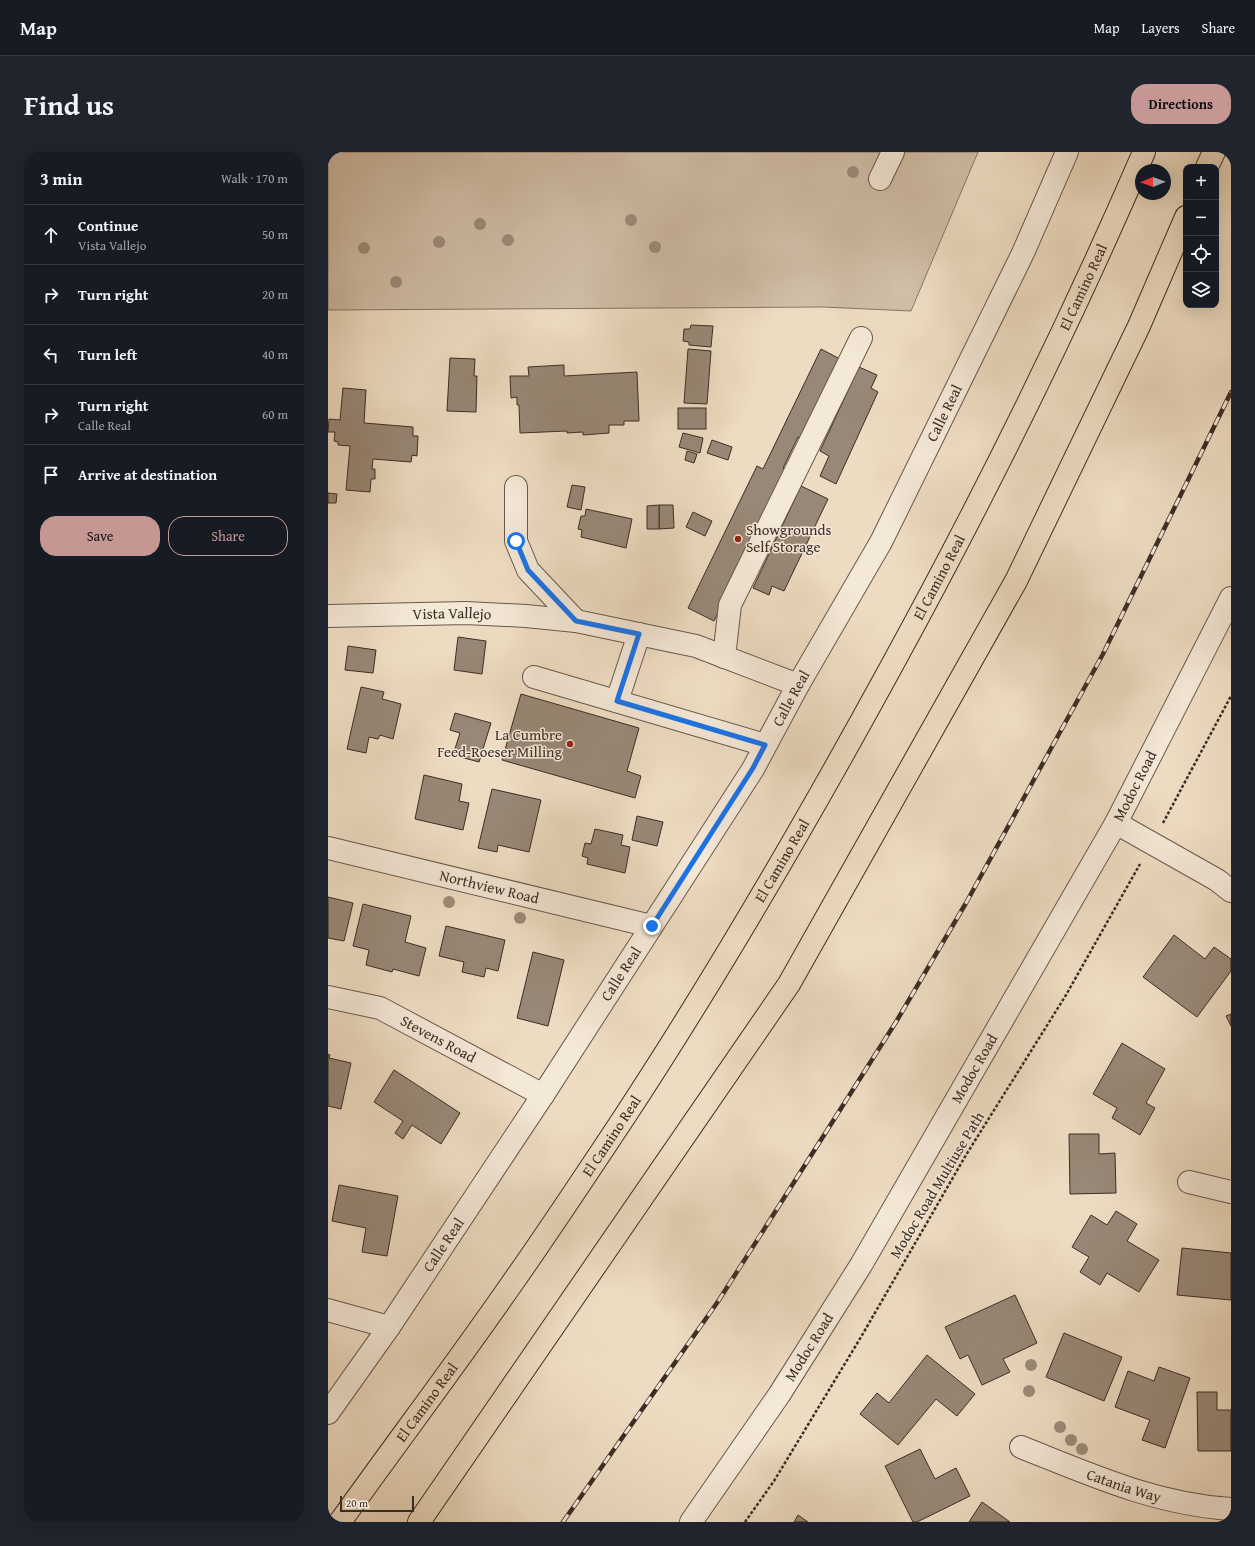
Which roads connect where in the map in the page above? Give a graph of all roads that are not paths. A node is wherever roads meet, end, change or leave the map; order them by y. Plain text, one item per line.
1 (893, 152) edge
2 (1067, 152) edge
3 (1144, 152) edge
4 (1214, 152) edge
5 (1208, 164) edge
6 (880, 179) dead end
7 (1183, 224) edge
8 (861, 338) dead end
9 (516, 487) dead end
10 (1231, 598) edge
11 (328, 616) edge
12 (576, 621) junction
13 (639, 634) junction
14 (724, 657) junction
15 (534, 677) dead end
16 (798, 685) junction
17 (617, 701) junction
18 (765, 745) junction
19 (1116, 823) junction
20 (328, 848) edge
21 (1231, 891) edge
22 (652, 926) junction
23 (328, 997) edge
24 (543, 1095) junction
25 (1189, 1182) dead end
26 (1231, 1192) edge
27 (328, 1310) edge
28 (389, 1327) junction
29 (328, 1413) edge
30 (1020, 1447) dead end
31 (1231, 1509) edge
32 (340, 1522) edge
33 (419, 1522) edge
34 (691, 1522) edge

1 - 6 street
2 - 16 street, Calle Real
3 - 32 highway, El Camino Real
4 - 5 highway
7 - 33 highway
8 - 14 street
9 - 12 street
10 - 19 street, Modoc Road
11 - 12 street, Vista Vallejo
12 - 13 street, Vista Vallejo
13 - 14 street, Vista Vallejo
13 - 17 street
14 - 16 street, Vista Vallejo
15 - 17 street
16 - 18 street, Calle Real
17 - 18 street
18 - 22 street, Calle Real
19 - 21 street
19 - 34 street, Modoc Road
20 - 22 street, Northview Road
22 - 24 street, Calle Real
23 - 24 street, Stevens Road
24 - 28 street, Calle Real
25 - 26 street
27 - 28 street
28 - 29 street, Calle Real
30 - 31 street, Catania Way

